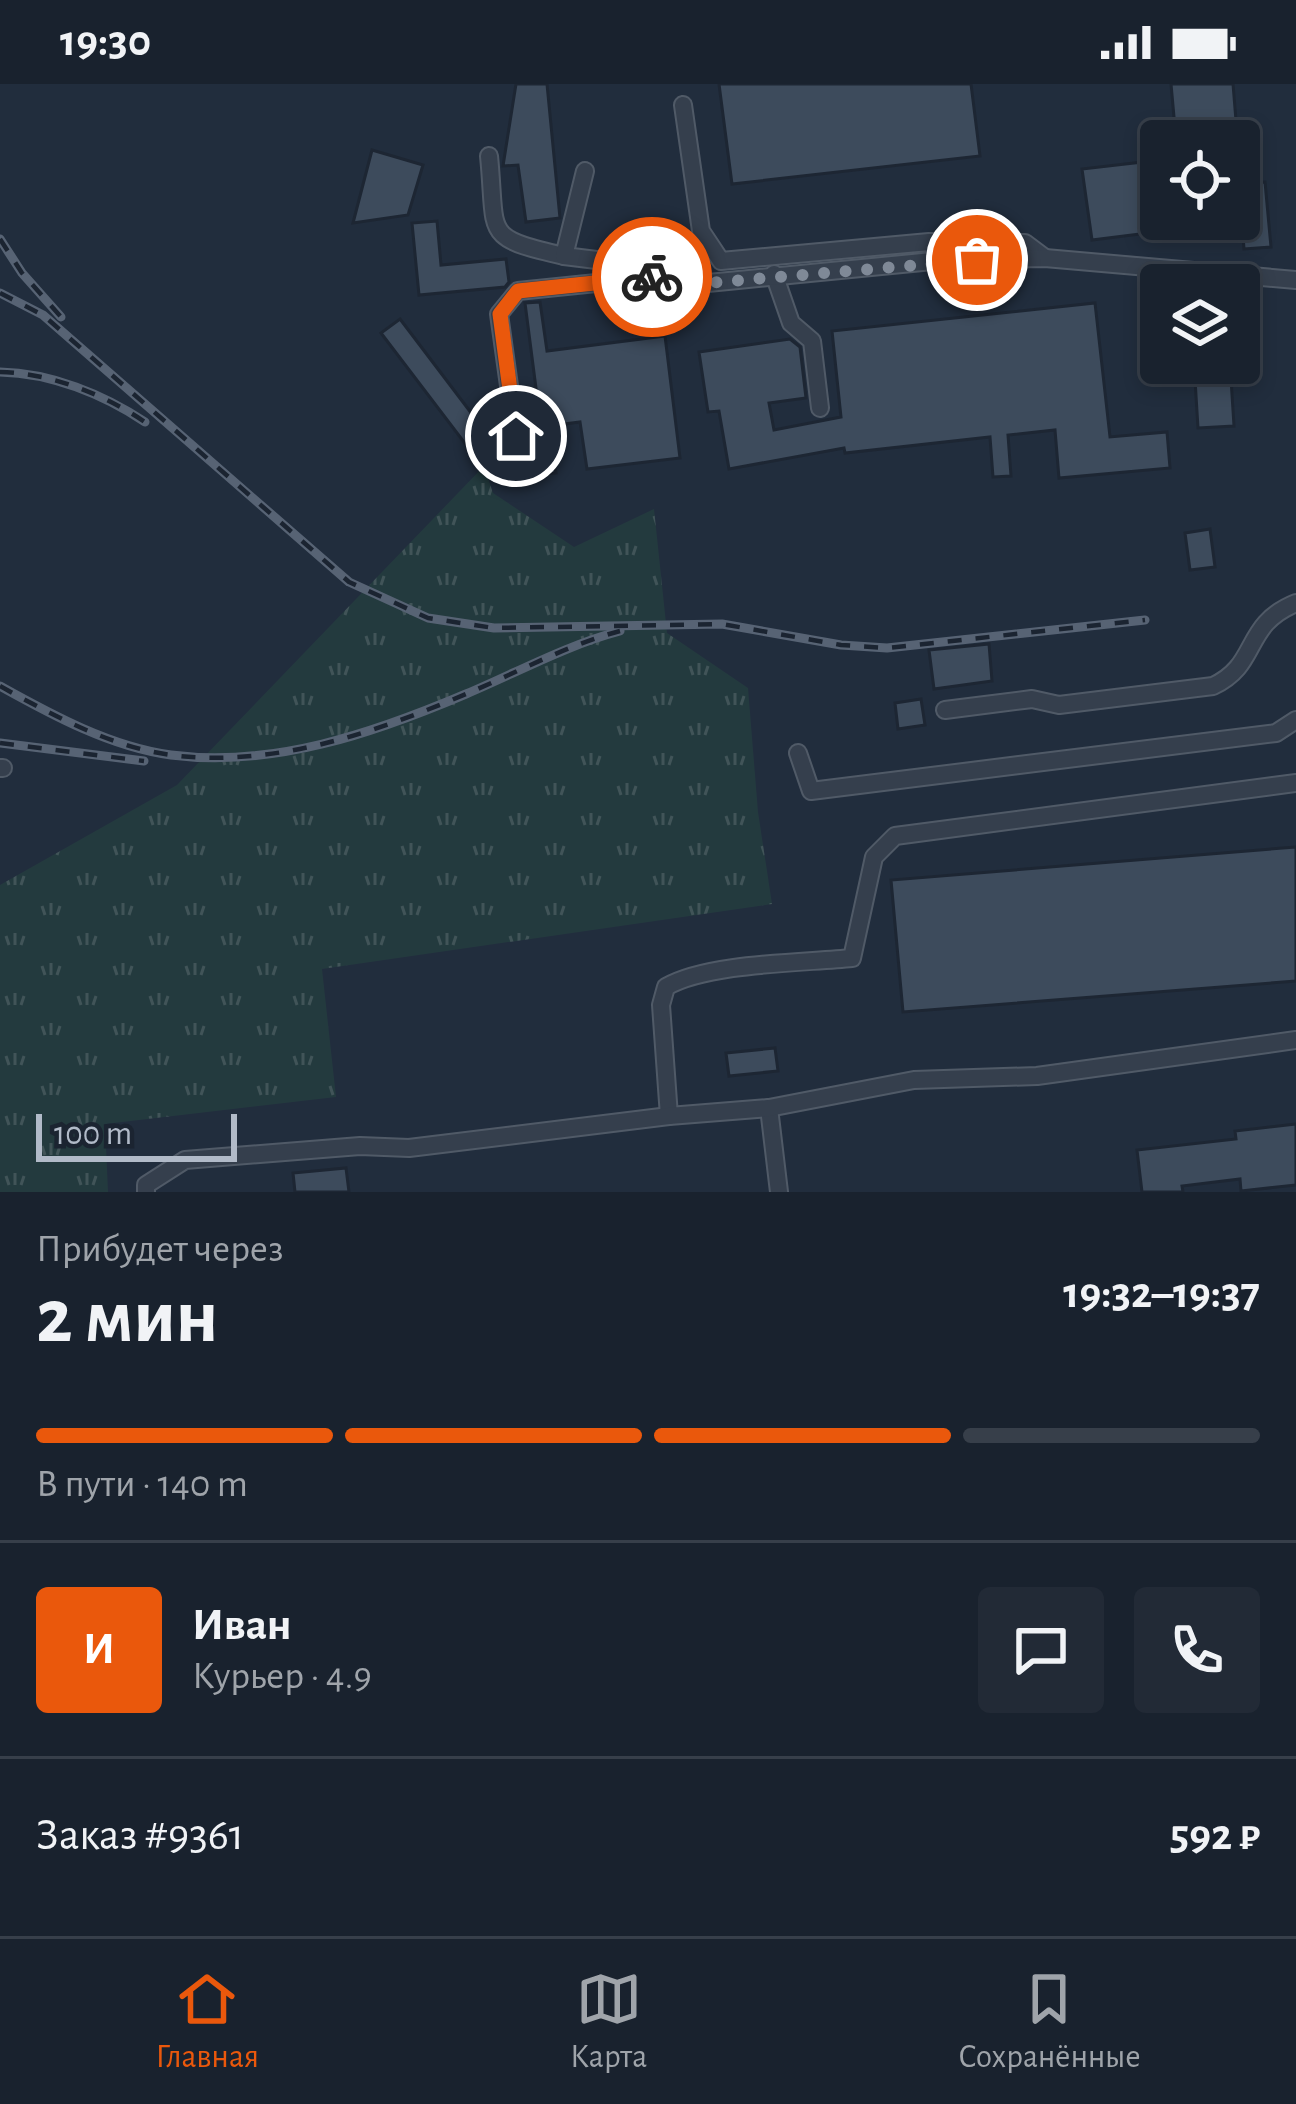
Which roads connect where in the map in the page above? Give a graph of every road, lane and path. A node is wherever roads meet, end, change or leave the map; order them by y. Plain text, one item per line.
1 (683, 105) dead end
2 (489, 156) dead end
3 (585, 171) dead end
4 (564, 256) junction
5 (1046, 258) junction
6 (774, 274) junction
7 (655, 277) junction
8 (1296, 280) edge
9 (820, 408) dead end
10 (516, 436) dead end
11 (1296, 603) edge
12 (945, 710) dead end
13 (1296, 720) edge
14 (798, 753) dead end
15 (1296, 784) edge
16 (1296, 1040) edge
17 (769, 1108) junction
18 (669, 1116) junction
19 (146, 1192) edge
20 (779, 1192) edge

1 - 5 lane
2 - 4 lane
3 - 4 lane
4 - 7 lane
5 - 6 lane
5 - 8 lane
6 - 7 lane
6 - 9 lane
7 - 10 lane
11 - 12 lane
13 - 14 lane
15 - 18 lane
16 - 17 lane
17 - 18 lane
17 - 20 lane
18 - 19 lane

